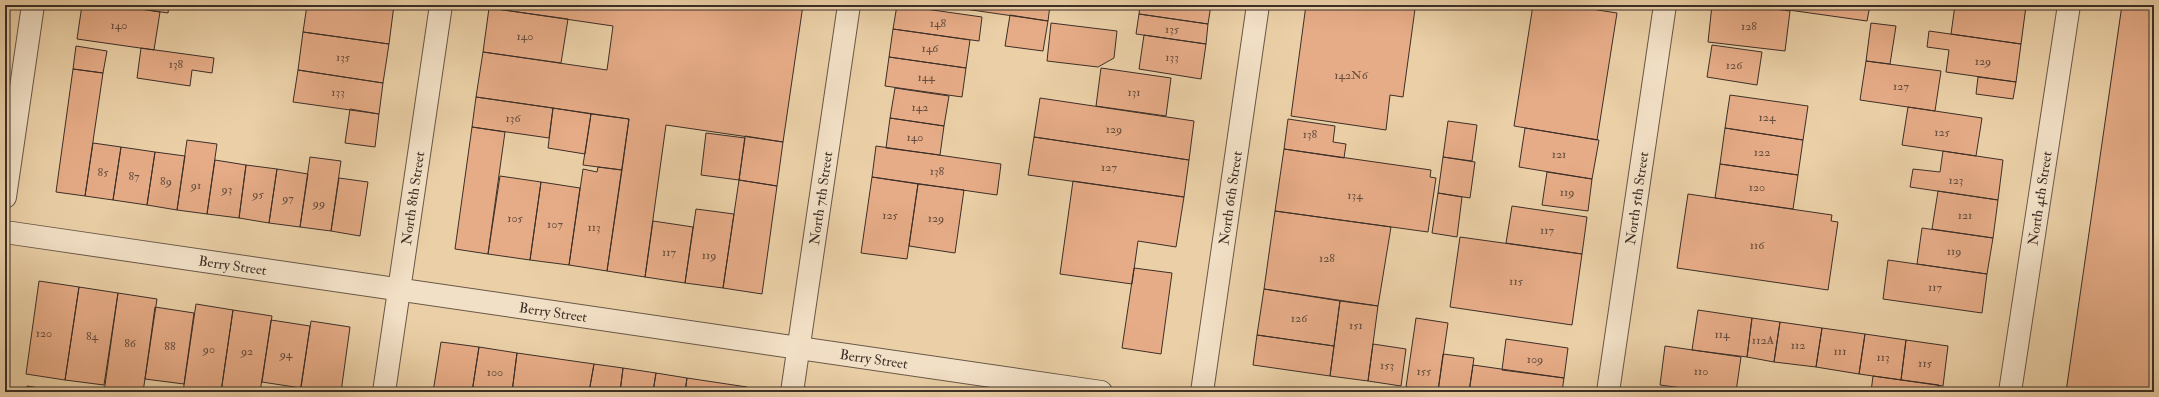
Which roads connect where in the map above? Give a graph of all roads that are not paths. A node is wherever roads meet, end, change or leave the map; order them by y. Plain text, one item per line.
1 (33, 5) edge
2 (441, 5) edge
3 (849, 5) edge
4 (1258, 5) edge
5 (1665, 5) edge
6 (2069, 5) edge
7 (5, 197) edge
8 (5, 232) edge
9 (399, 290) junction
10 (798, 348) junction
11 (384, 392) edge
12 (792, 392) edge
13 (1101, 392) edge
14 (1202, 392) edge
15 (1608, 392) edge
16 (2010, 392) edge

1 - 7 street
2 - 9 street, North 8th Street
3 - 10 street, North 7th Street
4 - 14 street, North 6th Street
5 - 15 street, North 5th Street
6 - 16 street, North 4th Street
8 - 9 street, Berry Street
9 - 10 street, Berry Street
9 - 11 street, North 8th Street
10 - 12 street, North 7th Street
10 - 13 street, Berry Street

